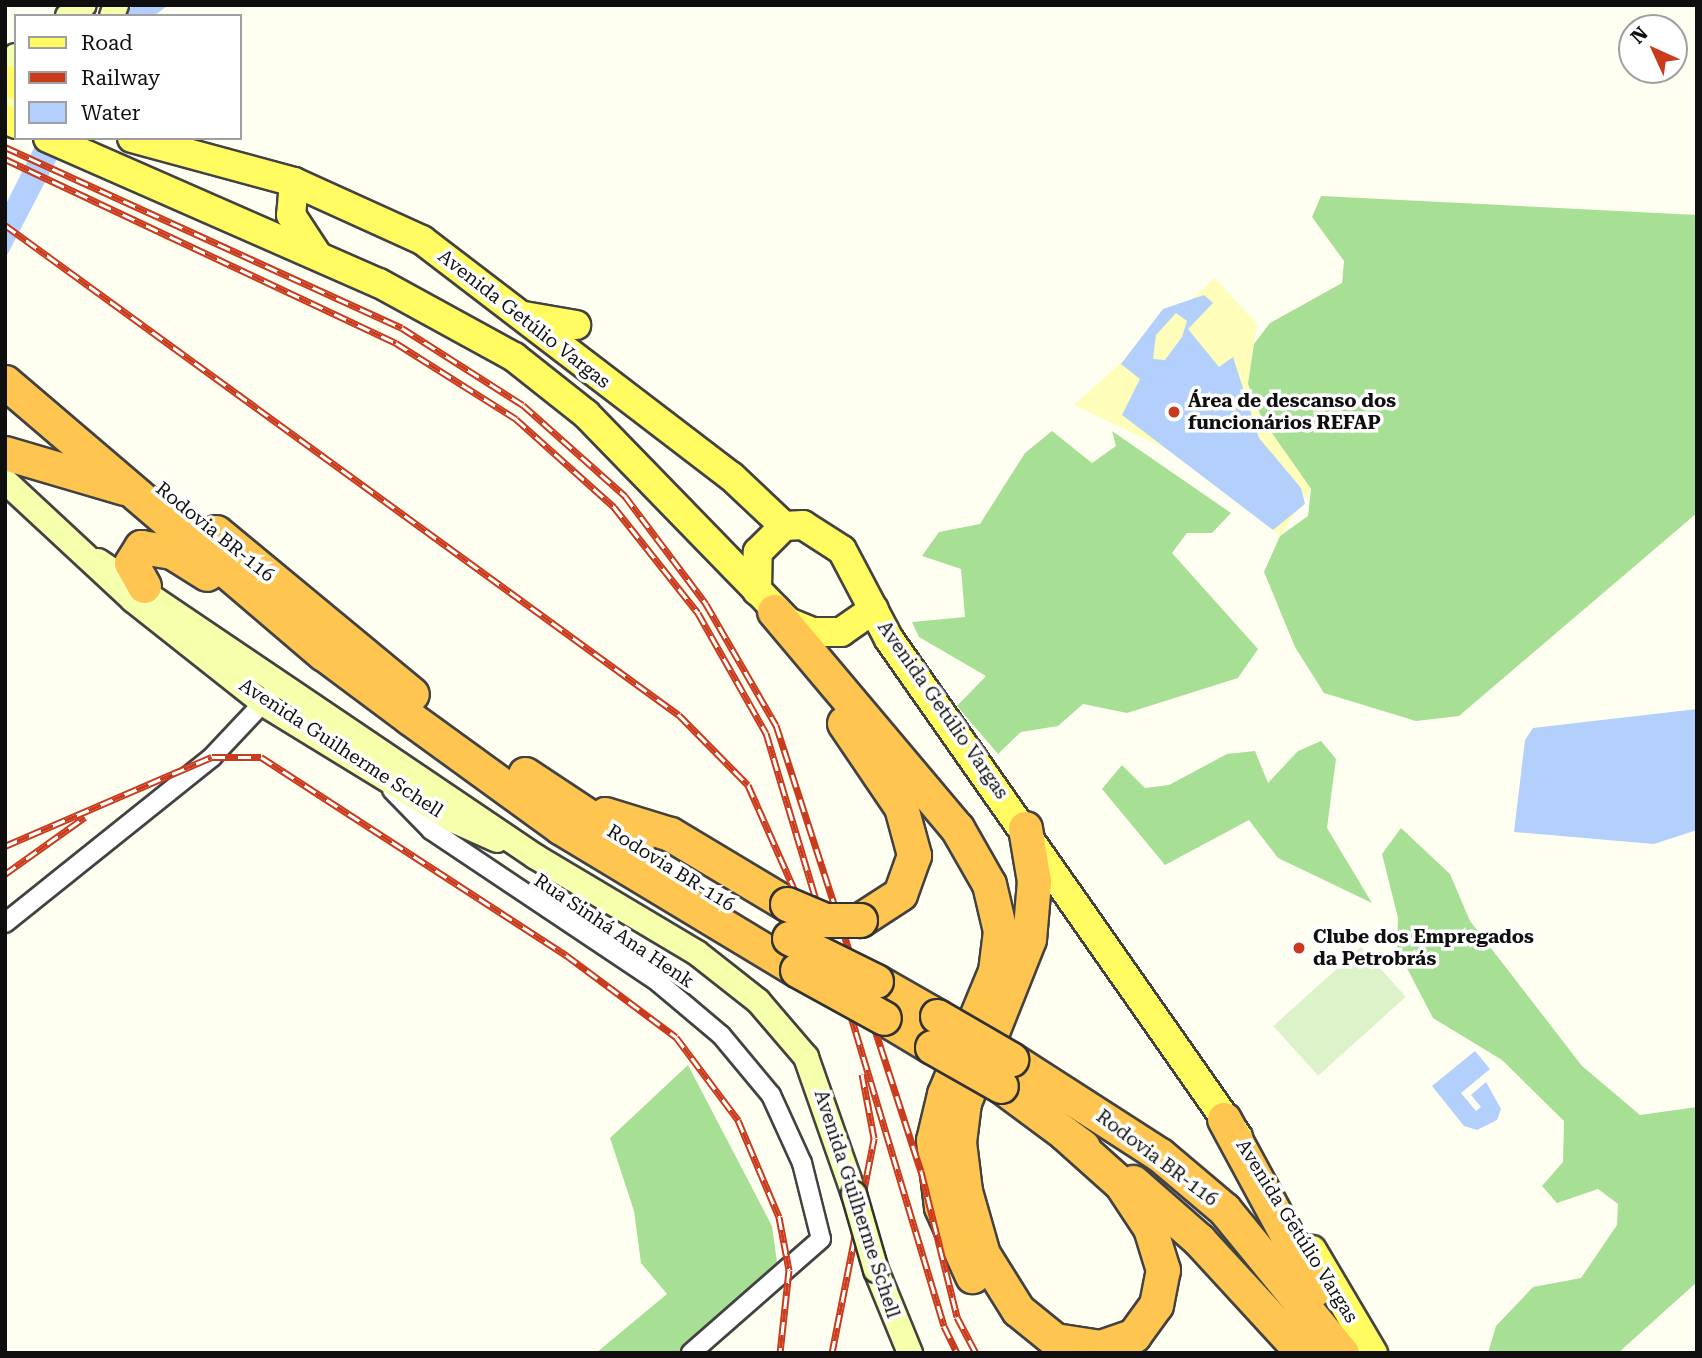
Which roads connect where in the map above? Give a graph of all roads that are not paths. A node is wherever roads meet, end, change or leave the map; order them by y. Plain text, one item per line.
1 (14, 61) edge
2 (6, 79) edge
3 (12, 122) edge
4 (141, 140) edge
5 (59, 144) edge
6 (293, 182) junction
7 (318, 255) junction
8 (519, 315) junction
9 (576, 325) dead end
10 (5, 360) edge
11 (5, 382) edge
12 (5, 453) edge
13 (5, 481) edge
14 (136, 492) junction
15 (784, 526) junction
16 (98, 561) junction
17 (144, 586) junction
18 (766, 601) junction
19 (874, 609) junction
20 (285, 621) junction
21 (271, 695) junction
22 (373, 757) junction
23 (566, 803) junction
24 (1025, 828) junction
25 (5, 923) edge
26 (935, 1031) junction
27 (1006, 1073) junction
28 (1224, 1119) junction
29 (1065, 1134) junction
30 (691, 1353) edge
31 (910, 1353) edge
32 (1041, 1353) edge
33 (1303, 1353) edge
34 (1342, 1353) edge
35 (1349, 1353) edge
36 (1373, 1353) edge

1 - 2 main road
2 - 3 main road
4 - 6 main road, Avenida Getúlio Vargas
5 - 7 main road, Avenida Getúlio Vargas
6 - 7 main road
6 - 8 main road, Avenida Getúlio Vargas
7 - 18 main road, Avenida Getúlio Vargas
8 - 9 main road
8 - 15 main road, Avenida Getúlio Vargas
10 - 23 highway, Rodovia BR-116
11 - 14 highway, Rodovia BR-116
12 - 14 highway
13 - 16 main road, Avenida Guilherme Schell
14 - 20 highway, Rodovia BR-116
15 - 18 main road
15 - 19 main road, Avenida Getúlio Vargas
16 - 17 main road, Avenida Guilherme Schell
16 - 21 main road, Avenida Guilherme Schell
17 - 20 highway
17 - 21 main road, Avenida Guilherme Schell
18 - 19 main road
18 - 23 highway, bridge
18 - 32 highway
19 - 24 main road, Avenida Getúlio Vargas
20 - 26 highway, Rodovia BR-116, bridge
21 - 22 main road, Avenida Guilherme Schell
21 - 25 street
22 - 30 street, Rua Sinhá Ana Henk
22 - 31 main road, Avenida Guilherme Schell, bridge
23 - 26 highway, Rodovia BR-116, bridge
24 - 28 main road, Avenida Getúlio Vargas
24 - 29 highway
26 - 27 highway, Rodovia BR-116, bridge
27 - 29 highway, Rodovia BR-116
27 - 34 highway, Rodovia BR-116
28 - 35 highway
28 - 36 main road, Avenida Getúlio Vargas
29 - 33 highway, Rodovia BR-116

